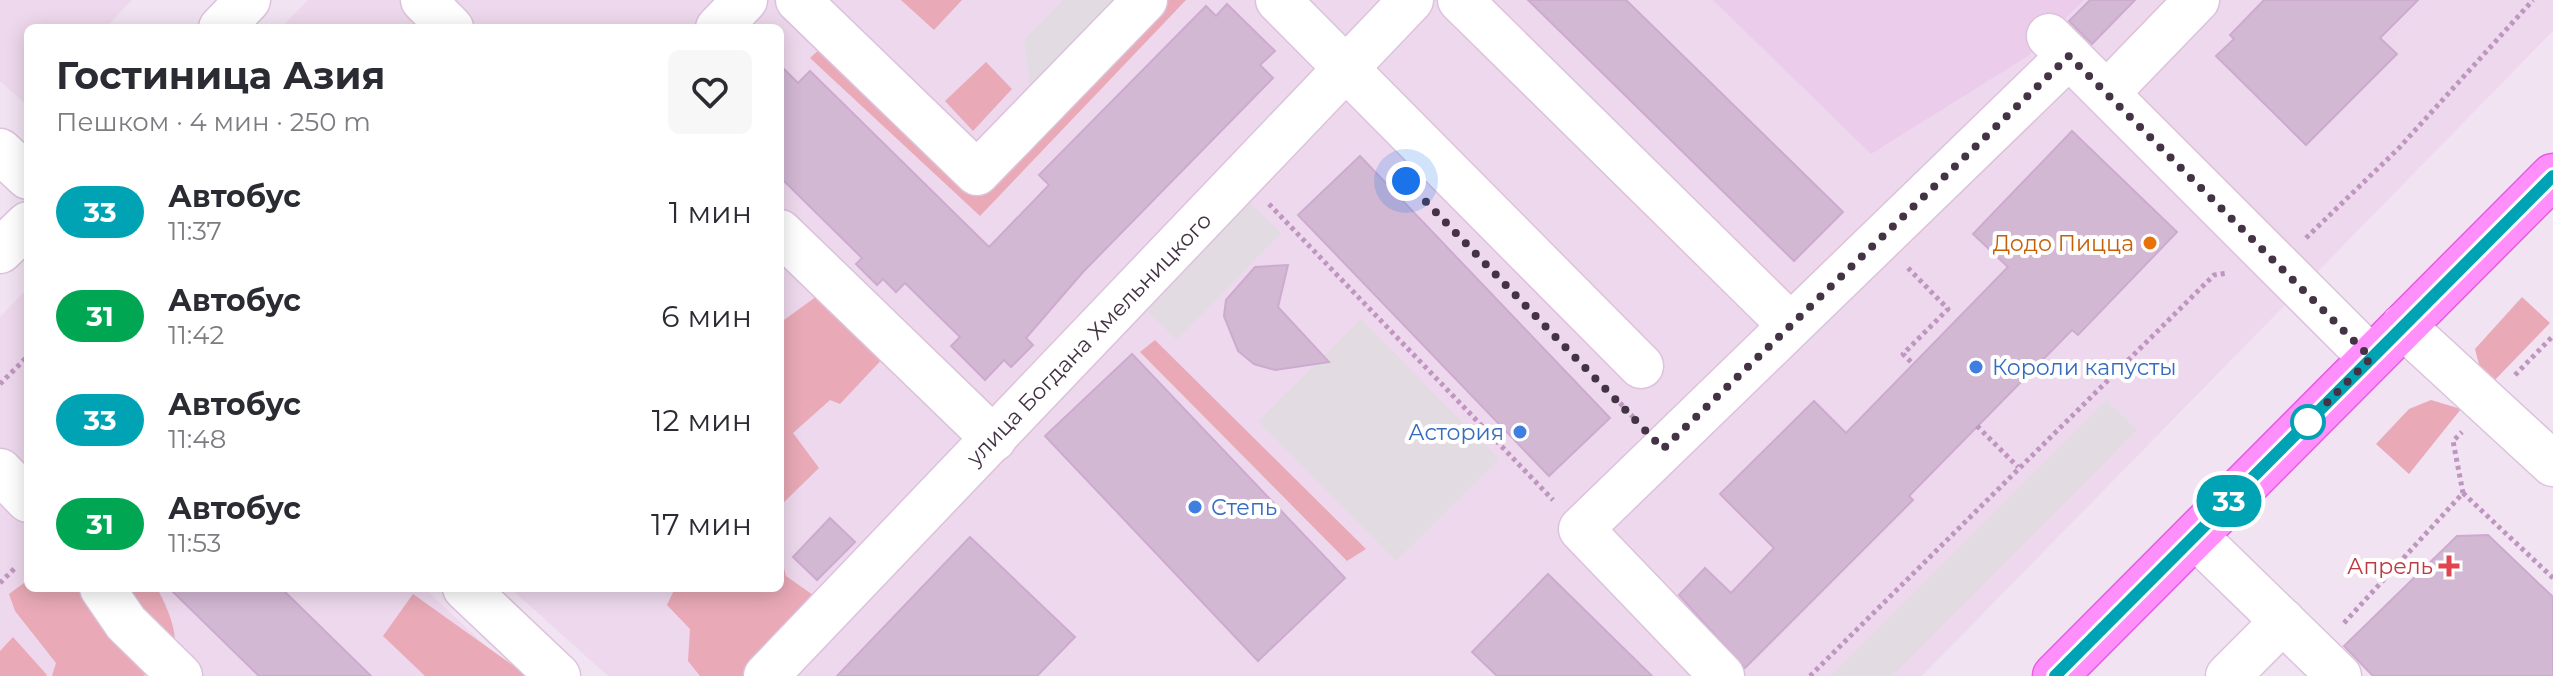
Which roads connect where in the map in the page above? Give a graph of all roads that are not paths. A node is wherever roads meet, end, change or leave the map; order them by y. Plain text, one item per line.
1 (248, 0) edge
2 (423, 0) edge
3 (745, 0) edge
4 (798, 0) edge
5 (1145, 0) edge
6 (1278, 0) edge
7 (1411, 0) edge
8 (1460, 0) edge
9 (2197, 0) edge
10 (225, 24) edge
11 (447, 24) edge
12 (722, 24) edge
13 (1347, 67) junction
14 (2107, 93) junction
15 (0, 151) edge
16 (24, 173) edge
17 (2553, 176) edge
18 (24, 228) edge
19 (784, 236) edge
20 (0, 251) edge
21 (1779, 314) dead end
22 (2403, 326) junction
23 (2371, 358) junction
24 (1626, 380) road end
25 (994, 439) junction
26 (2553, 464) edge
27 (0, 471) edge
28 (24, 496) edge
29 (2195, 536) junction
30 (105, 592) edge
31 (469, 592) edge
32 (2283, 621) junction
33 (2328, 665) edge
34 (180, 676) edge
35 (558, 676) edge
36 (766, 676) edge
37 (1722, 676) edge
38 (2055, 676) edge
39 (2228, 676) edge

1 - 10 street
2 - 11 street
3 - 12 street
4 - 5 street
6 - 13 street
7 - 13 street, улица Богдана Хмельницкого
8 - 21 street
9 - 14 street
13 - 24 street
13 - 25 street, улица Богдана Хмельницкого
14 - 23 street
14 - 37 street
15 - 16 street
17 - 22 main road
18 - 20 street
19 - 25 street
22 - 23 main road
22 - 26 street
23 - 29 main road
25 - 36 street, улица Богдана Хмельницкого
27 - 28 street
29 - 32 street
29 - 38 main road
30 - 34 street
31 - 35 street
32 - 33 street
32 - 39 street

